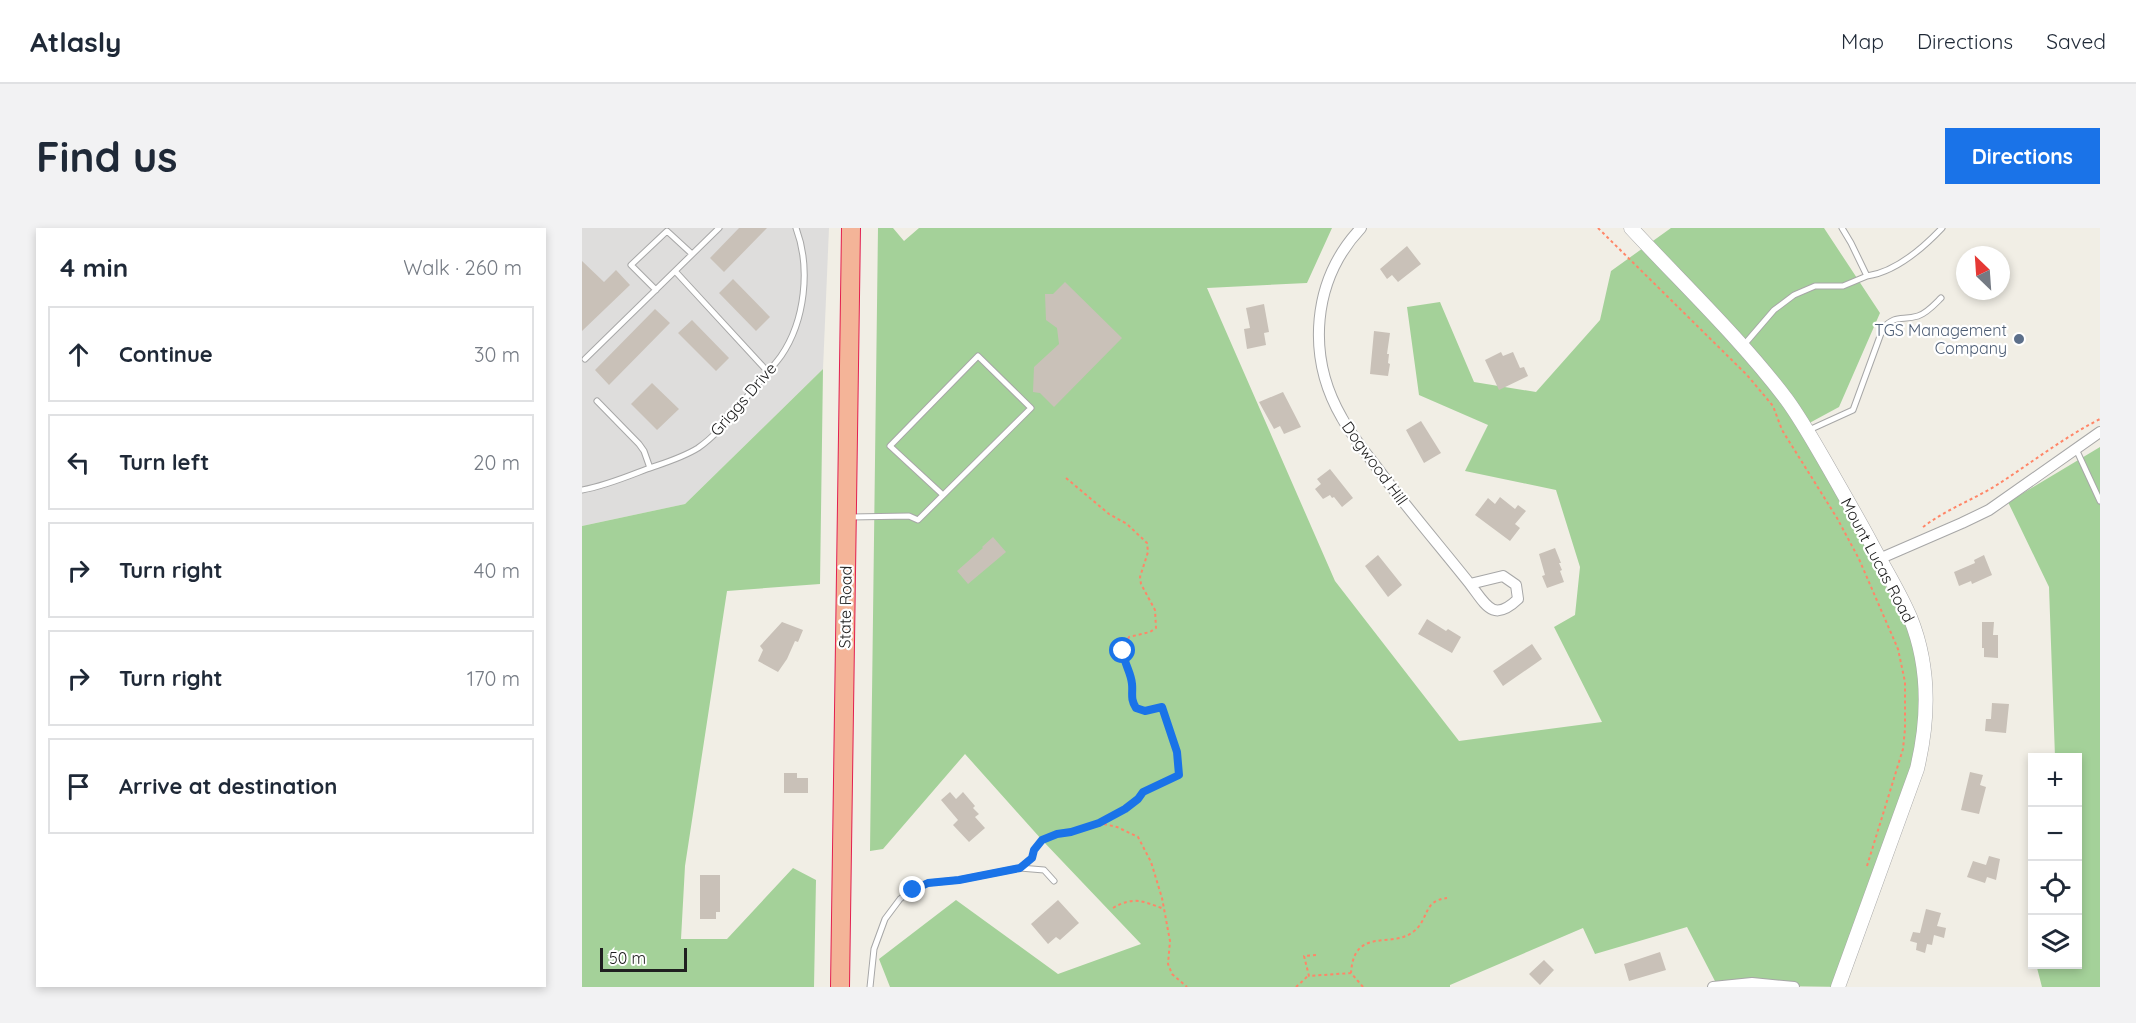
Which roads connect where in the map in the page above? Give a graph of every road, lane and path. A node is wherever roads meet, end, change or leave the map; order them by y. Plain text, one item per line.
1 (718, 228) edge
2 (796, 228) edge
3 (851, 228) edge
4 (1361, 228) edge
5 (1598, 228) edge
6 (1631, 228) edge
7 (1842, 228) edge
8 (1942, 228) edge
9 (692, 254) junction
10 (675, 271) junction
11 (1867, 276) junction
12 (656, 290) junction
13 (1941, 298) dead end
14 (1742, 348) junction
15 (585, 359) dead end
16 (768, 372) junction
17 (597, 401) dead end
18 (2100, 419) edge
19 (1807, 431) junction
20 (2100, 432) edge
21 (2075, 447) junction
22 (650, 468) junction
23 (1066, 478) dead end
24 (582, 490) edge
25 (943, 495) junction
26 (2100, 501) edge
27 (846, 517) junction
28 (1919, 530) dead end
29 (1879, 559) junction
30 (1470, 584) dead end
31 (1099, 823) junction
32 (1020, 868) junction
33 (1865, 875) dead end
34 (1054, 881) dead end
35 (1447, 898) dead end
36 (1113, 908) dead end
37 (1164, 909) junction
38 (1316, 955) dead end
39 (1350, 973) junction
40 (1309, 976) junction
41 (840, 987) edge
42 (870, 987) edge
43 (1187, 987) edge
44 (1296, 987) edge
45 (1363, 987) edge
46 (1713, 987) edge
47 (1794, 987) edge
48 (1838, 987) edge

1 - 9 lane
2 - 16 lane, Griggs Drive
3 - 27 highway, State Road
4 - 30 street, Dogwood Hill
5 - 33 path
6 - 14 street, Mount Lucas Road
7 - 11 lane
8 - 11 lane
9 - 10 lane
9 - 12 lane
10 - 12 lane
10 - 16 lane
11 - 14 lane
12 - 15 lane
13 - 19 lane
14 - 19 street, Mount Lucas Road
16 - 22 lane, Griggs Drive
17 - 22 lane
18 - 28 path
19 - 29 street, Mount Lucas Road
20 - 21 street
21 - 26 lane
21 - 29 street
22 - 24 lane, Griggs Drive
23 - 31 path
25 - 25 lane
25 - 27 lane
27 - 41 highway, State Road
29 - 48 street, Mount Lucas Road
31 - 32 path
31 - 37 path
32 - 34 lane
32 - 42 lane
35 - 39 path
36 - 37 path
37 - 43 path
38 - 40 path
39 - 40 path
39 - 45 path
40 - 44 path
46 - 47 street

